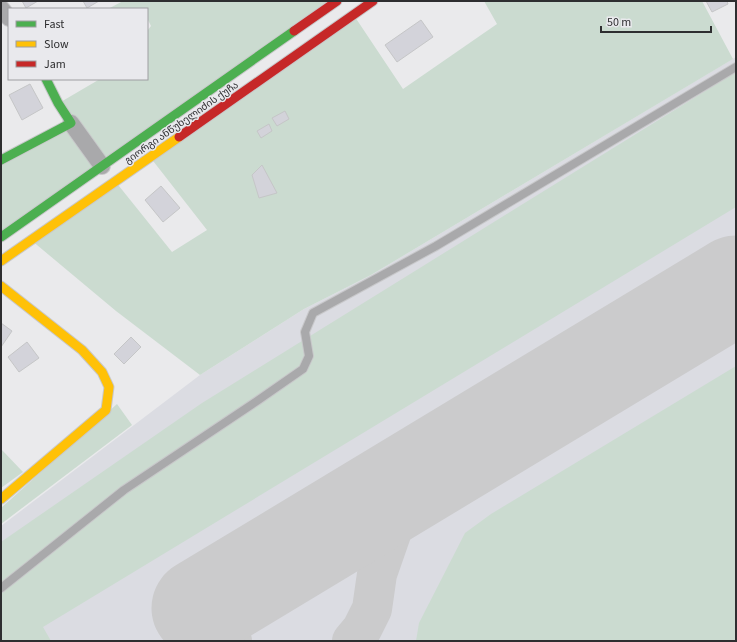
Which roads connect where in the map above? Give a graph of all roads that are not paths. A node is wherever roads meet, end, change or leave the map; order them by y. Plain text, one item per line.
1 (337, 1) edge
2 (373, 1) edge
3 (1, 8) edge
4 (8, 17) edge
5 (736, 67) edge
6 (46, 80) edge
7 (71, 123) junction
8 (1, 160) edge
9 (102, 166) junction
10 (1, 237) edge
11 (1, 261) edge
12 (1, 286) edge
13 (1, 499) edge
14 (1, 588) edge

1 - 9 main road, გიორგი ანწუხელიძის ქუჩა
2 - 11 main road, გიორგი ანწუხელიძის ქუჩა
3 - 4 street
5 - 14 lane
6 - 7 main road
7 - 8 main road
7 - 9 street
9 - 10 main road, გიორგი ანწუხელიძის ქუჩა
12 - 13 main road

